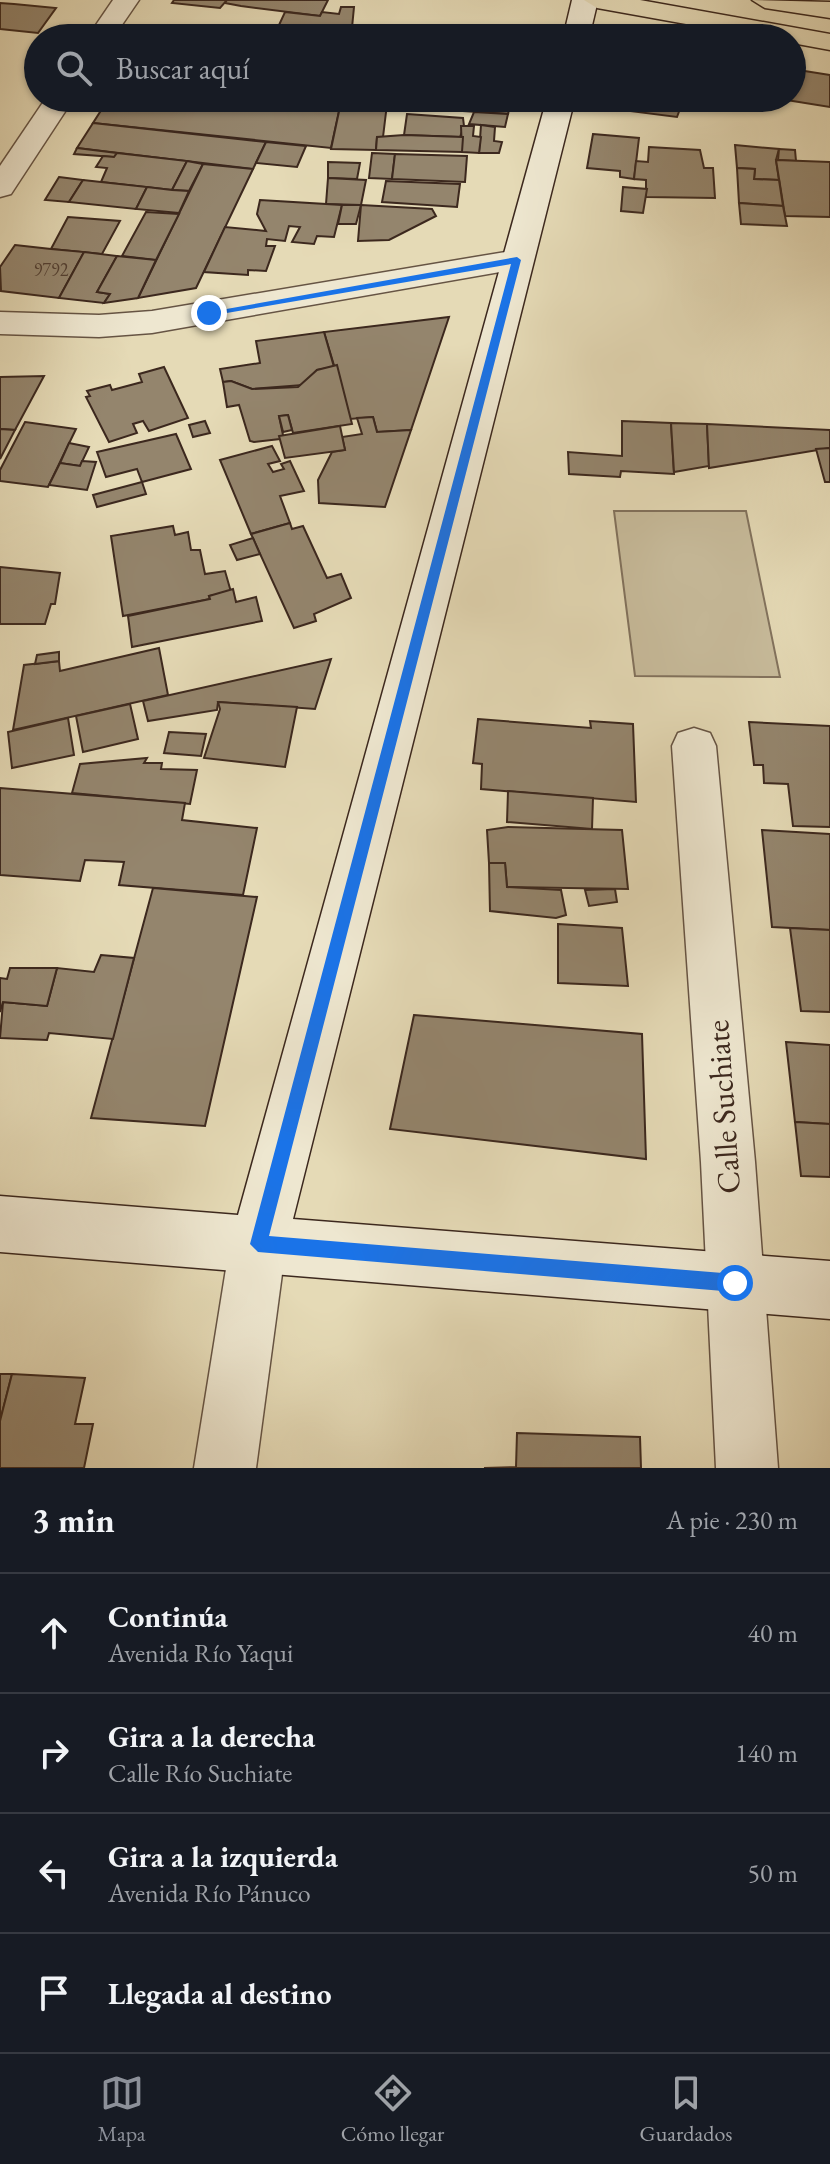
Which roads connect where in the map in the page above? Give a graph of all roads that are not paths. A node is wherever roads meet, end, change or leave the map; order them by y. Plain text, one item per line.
1 (126, 0) edge
2 (585, 0) edge
3 (597, 0) edge
4 (765, 0) edge
5 (830, 10) edge
6 (110, 24) edge
7 (579, 24) edge
8 (730, 24) edge
9 (806, 38) edge
10 (830, 42) edge
11 (51, 112) edge
12 (557, 112) edge
13 (0, 188) edge
14 (517, 260) junction
15 (0, 323) edge
16 (694, 746) dead end
17 (0, 1224) edge
18 (258, 1244) junction
19 (735, 1283) junction
20 (830, 1290) edge
21 (225, 1468) edge
22 (747, 1468) edge

1 - 6 street
2 - 7 street
3 - 8 main road
4 - 5 main road
9 - 10 main road
11 - 13 street
12 - 14 street
14 - 15 street
14 - 18 street
16 - 19 street, Calle Suchiate
17 - 18 street
18 - 19 street
18 - 21 street
19 - 20 street
19 - 22 street, Calle Suchiate

